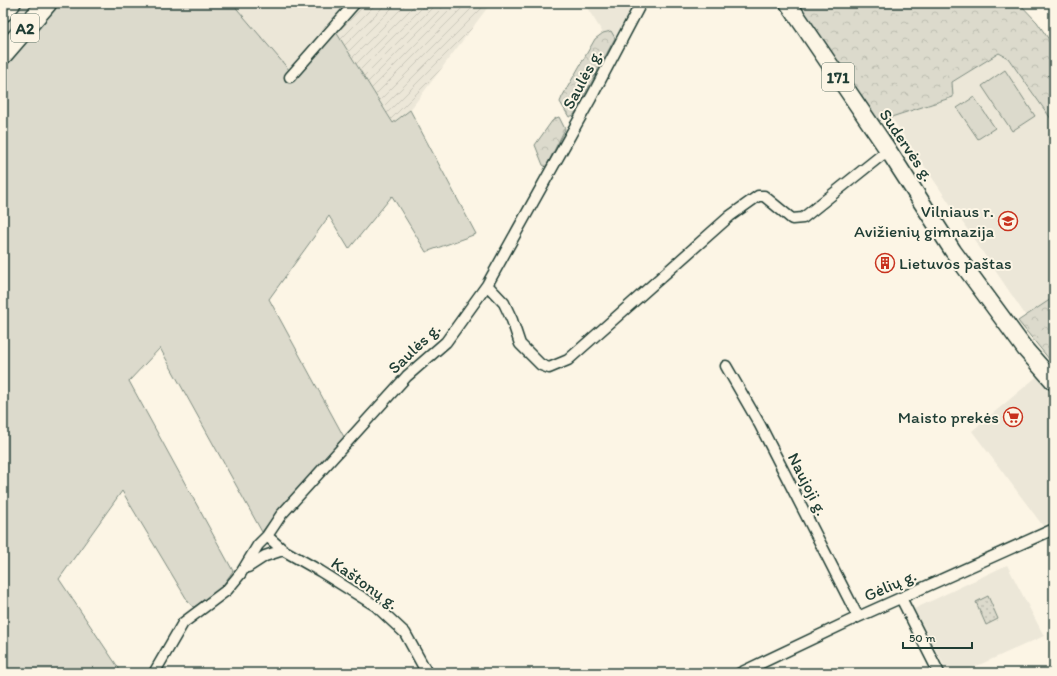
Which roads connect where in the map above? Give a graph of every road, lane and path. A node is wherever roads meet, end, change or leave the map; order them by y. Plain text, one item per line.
1 (11, 3) edge
2 (47, 3) edge
3 (355, 3) edge
4 (640, 3) edge
5 (788, 3) edge
6 (3, 12) edge
7 (3, 54) edge
8 (290, 77) dead end
9 (888, 150) junction
10 (487, 285) junction
11 (726, 366) dead end
12 (1054, 382) edge
13 (1054, 529) edge
14 (267, 536) junction
15 (284, 550) junction
16 (241, 573) junction
17 (901, 598) junction
18 (858, 617) junction
19 (762, 668) edge
20 (154, 673) edge
21 (427, 673) edge
22 (740, 673) edge
23 (939, 673) edge

1 - 6 highway, A2
2 - 7 highway, A2
3 - 8 street
4 - 10 street, Saulės g.
5 - 9 main road, Sudervės g. / 171
9 - 10 street
9 - 12 main road, Sudervės g. / 171
10 - 14 street, Saulės g.
11 - 18 street, Naujoji g.
13 - 17 street, Gėlių g.
14 - 15 street, Kaštonų g.
14 - 16 street, Saulės g.
15 - 16 street
15 - 21 street, Kaštonų g.
16 - 20 street, Saulės g.
17 - 18 street, Gėlių g.
17 - 23 street
18 - 19 street, Gėlių g.
19 - 22 street, Gėlių g.

